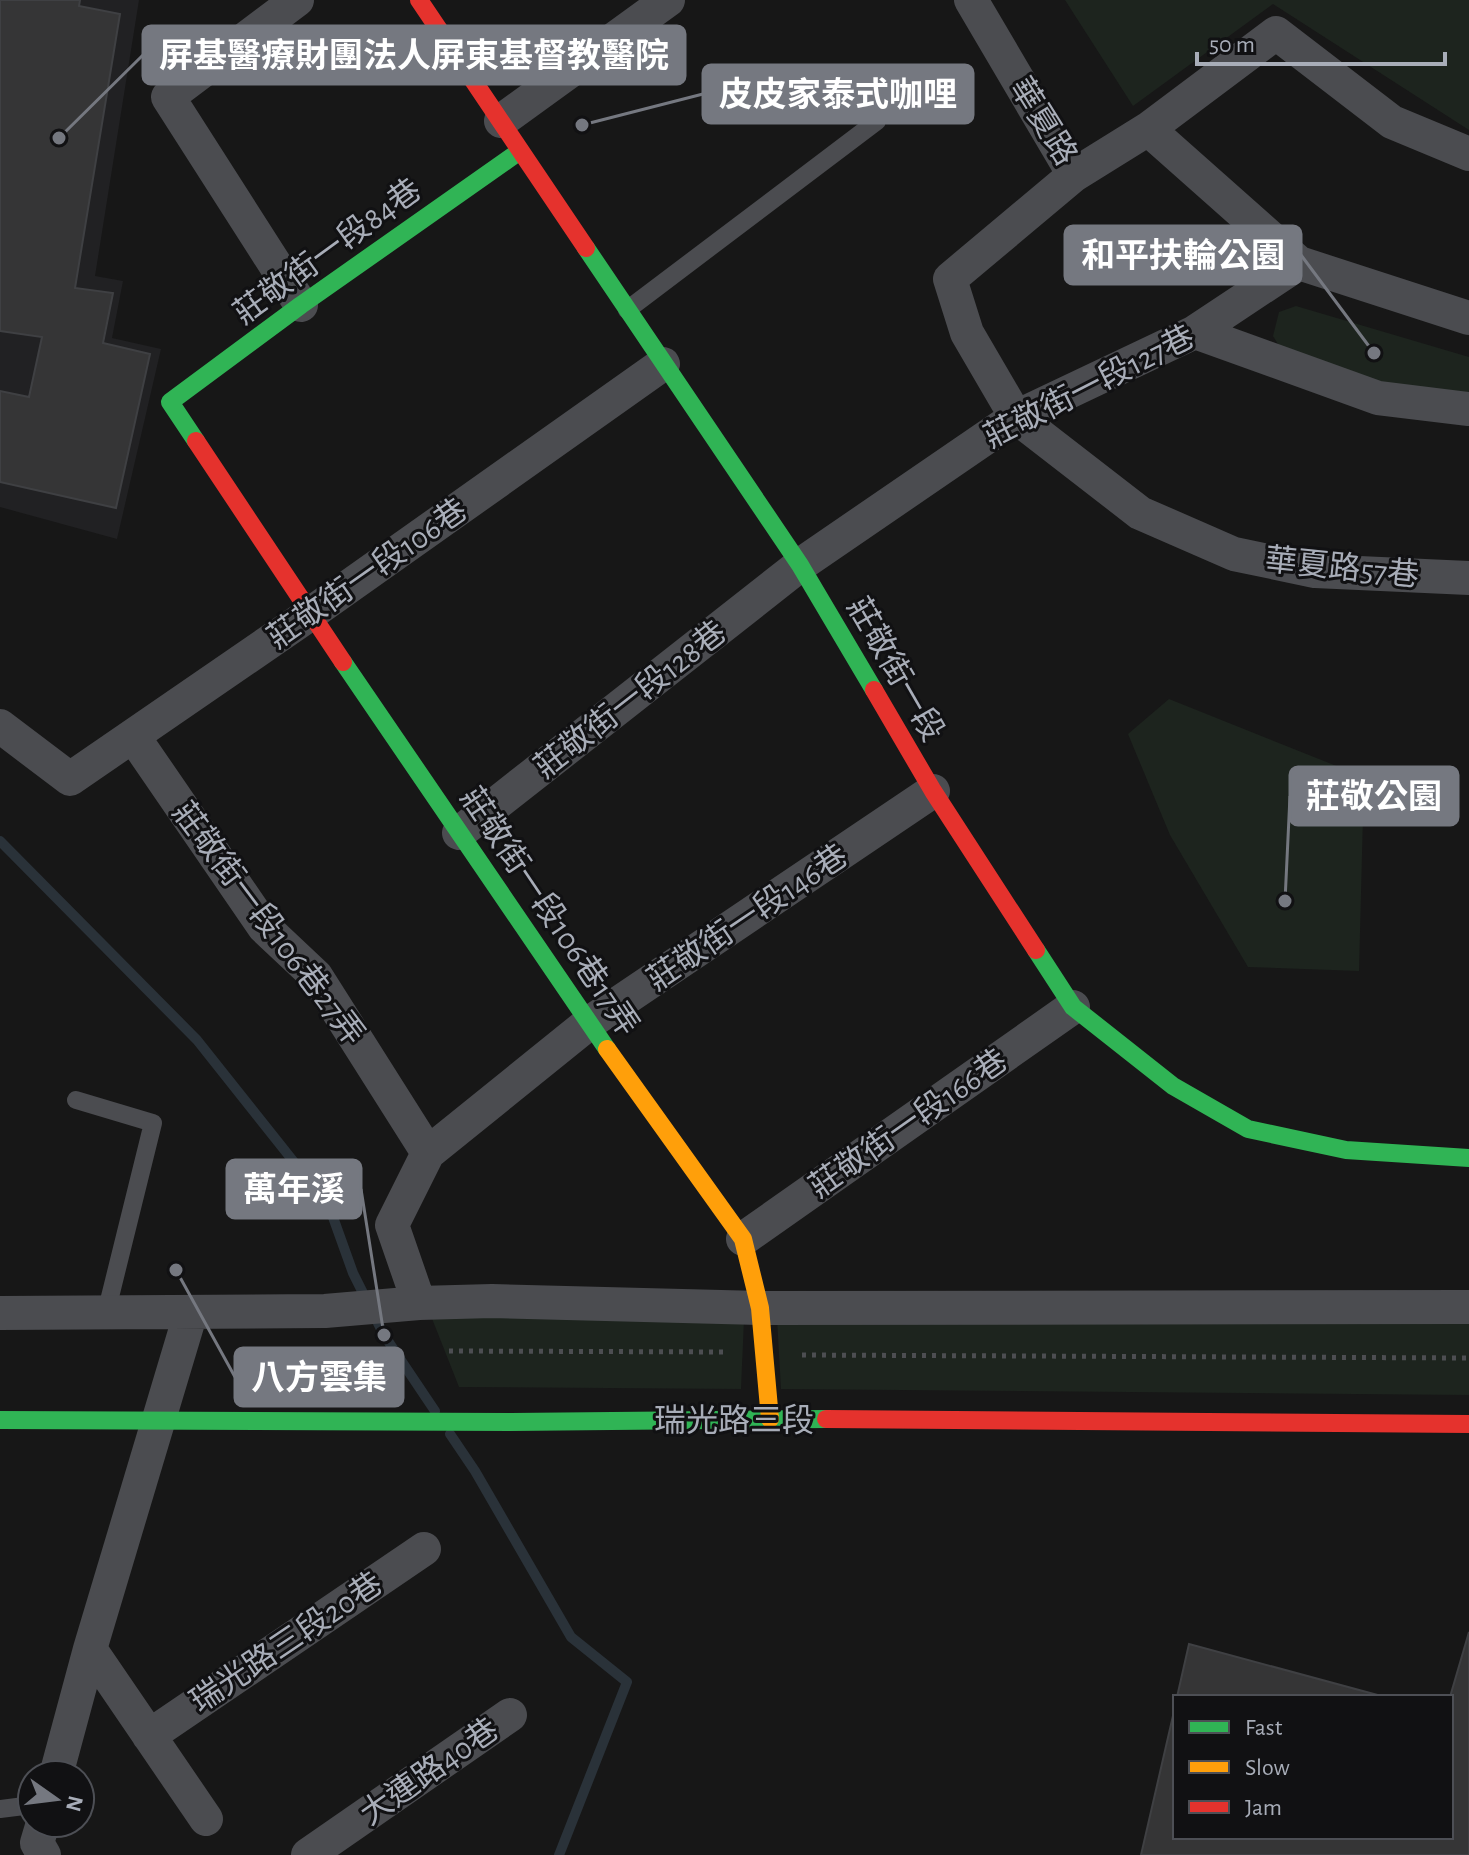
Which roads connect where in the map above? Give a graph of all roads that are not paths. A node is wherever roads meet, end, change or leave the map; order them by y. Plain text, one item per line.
1 (297, 0) edge
2 (419, 0) edge
3 (668, 0) edge
4 (971, 0) edge
5 (501, 121) junction
6 (877, 121) dead end
7 (1148, 129) junction
8 (520, 151) junction
9 (1469, 154) edge
10 (1074, 175) junction
11 (1299, 263) junction
12 (301, 305) junction
13 (627, 310) junction
14 (1469, 318) edge
15 (1195, 332) junction
16 (663, 364) junction
17 (170, 402) joint
18 (1469, 409) edge
19 (1016, 417) junction
20 (800, 565) junction
21 (1469, 578) edge
22 (310, 614) junction
23 (0, 726) edge
24 (133, 736) junction
25 (933, 791) junction
26 (459, 833) junction
27 (1073, 1007) junction
28 (589, 1023) junction
29 (76, 1100) dead end
30 (428, 1153) junction
31 (1469, 1158) edge
32 (743, 1239) junction
33 (419, 1303) junction
34 (1469, 1307) edge
35 (760, 1308) junction
36 (191, 1312) junction
37 (0, 1313) edge
38 (106, 1313) junction
39 (157, 1419) junction
40 (770, 1419) junction
41 (0, 1420) edge
42 (1469, 1424) edge
43 (424, 1549) dead end
44 (90, 1649) junction
45 (510, 1715) dead end
46 (149, 1736) junction
47 (60, 1759) edge
48 (206, 1819) dead end
49 (308, 1855) edge

1 - 12 street
2 - 5 street, 莊敬街一段
3 - 5 street
4 - 10 street, 華夏路
5 - 8 street, 莊敬街一段
6 - 13 lane
7 - 9 street, 華夏路
7 - 10 street, 華夏路
7 - 11 street
8 - 12 street, 莊敬街一段84巷
8 - 13 street, 莊敬街一段
10 - 19 street
11 - 14 street
11 - 15 street, 莊敬街一段127巷
12 - 17 street, 莊敬街一段84巷
13 - 16 street, 莊敬街一段
15 - 18 street
15 - 19 street, 莊敬街一段127巷
16 - 20 street, 莊敬街一段
16 - 22 street, 莊敬街一段106巷
17 - 22 street, 莊敬街一段106巷17弄
19 - 20 street, 莊敬街一段127巷
19 - 21 street, 華夏路57巷
20 - 25 street, 莊敬街一段
20 - 26 street, 莊敬街一段128巷
22 - 24 street, 莊敬街一段106巷
22 - 26 street, 莊敬街一段106巷17弄
23 - 24 street, 莊敬街一段106巷
24 - 30 street, 莊敬街一段106巷27弄
25 - 27 street, 莊敬街一段
25 - 28 street, 莊敬街一段146巷
26 - 28 street, 莊敬街一段106巷17弄
27 - 31 street, 莊敬街一段
27 - 32 street, 莊敬街一段166巷
28 - 30 street, 莊敬街一段146巷
28 - 32 street, 莊敬街一段106巷17弄
29 - 38 lane
30 - 33 street, 莊敬街一段146巷
32 - 35 street
33 - 35 street
33 - 36 street
34 - 35 street
35 - 40 street
36 - 38 street
36 - 39 street
37 - 38 street
39 - 40 street, 瑞光路三段
39 - 41 street, 瑞光路三段
39 - 44 street
40 - 42 street, 瑞光路三段
43 - 46 street, 瑞光路三段20巷
44 - 46 street
44 - 47 street
45 - 49 street, 大連路40巷
46 - 48 street

